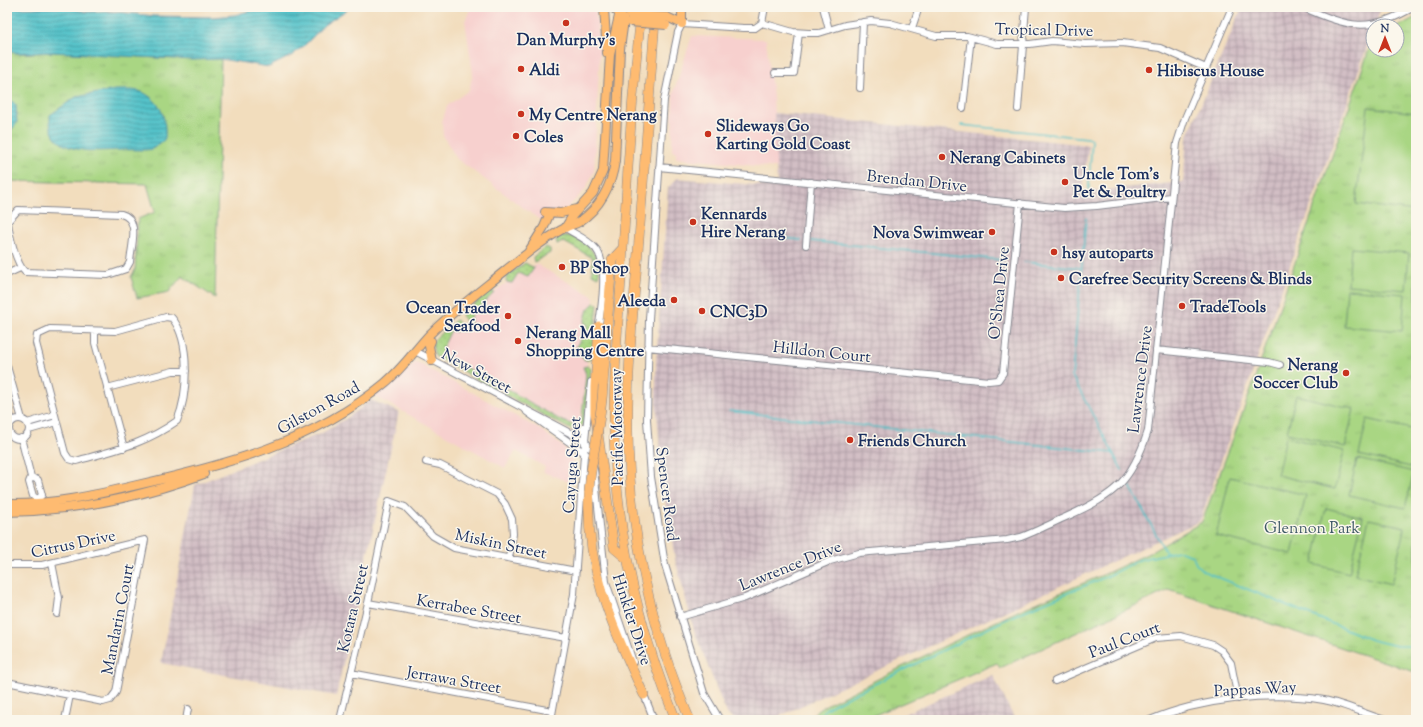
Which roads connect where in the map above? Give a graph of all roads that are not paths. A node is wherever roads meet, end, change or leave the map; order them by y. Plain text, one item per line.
1 (607, 7) edge
2 (642, 7) edge
3 (656, 7) edge
4 (682, 7) edge
5 (765, 7) edge
6 (822, 7) edge
7 (919, 7) edge
8 (1026, 7) edge
9 (1232, 7) edge
10 (1302, 7) edge
11 (1414, 7) edge
12 (622, 16) edge
13 (863, 22) junction
14 (762, 23) junction
15 (682, 24) junction
16 (912, 28) junction
17 (829, 30) junction
18 (799, 33) junction
19 (972, 37) junction
20 (1022, 44) junction
21 (1206, 68) junction
22 (609, 71) junction
23 (775, 73) dead end
24 (860, 88) dead end
25 (963, 108) dead end
26 (1018, 109) dead end
27 (659, 167) junction
28 (812, 182) junction
29 (1171, 197) junction
30 (1020, 203) junction
31 (580, 208) junction
32 (565, 228) junction
33 (806, 245) dead end
34 (623, 248) junction
35 (525, 256) junction
36 (20, 268) junction
37 (7, 273) edge
38 (484, 289) junction
39 (599, 326) junction
40 (95, 331) junction
41 (431, 341) junction
42 (647, 346) junction
43 (1156, 350) junction
44 (415, 351) junction
45 (432, 361) junction
46 (1280, 365) dead end
47 (7, 366) edge
48 (186, 371) junction
49 (994, 381) joint
50 (107, 388) junction
51 (7, 403) edge
52 (527, 412) junction
53 (55, 415) junction
54 (22, 419) junction
55 (12, 422) junction
56 (57, 422) junction
57 (27, 423) junction
58 (587, 424) junction
59 (8, 429) edge
60 (29, 430) junction
61 (571, 433) junction
62 (10, 436) edge
63 (21, 438) junction
64 (585, 441) junction
65 (124, 448) junction
66 (584, 452) junction
67 (426, 462) dead end
68 (595, 476) junction
69 (389, 501) joint
70 (7, 504) edge
71 (39, 504) junction
72 (7, 512) edge
73 (145, 540) joint
74 (509, 558) junction
75 (627, 559) junction
76 (52, 563) junction
77 (7, 565) edge
78 (576, 571) junction
79 (368, 603) junction
80 (57, 614) dead end
81 (680, 617) junction
82 (566, 638) junction
83 (351, 673) junction
84 (1055, 681) dead end
85 (7, 682) edge
86 (70, 695) junction
87 (644, 695) junction
88 (1238, 699) junction
89 (188, 708) dead end
90 (552, 711) junction
91 (339, 719) edge
92 (1375, 719) edge
93 (65, 720) edge
94 (186, 720) edge
95 (551, 720) edge
96 (654, 720) edge
97 (676, 720) edge
98 (690, 720) edge
99 (720, 720) edge
100 (1150, 720) edge
101 (1385, 720) edge

1 - 12 main road
1 - 22 main road
2 - 34 highway, Pacific Motorway
3 - 98 highway, Pacific Motorway
4 - 15 main road
5 - 14 street
6 - 17 street
7 - 16 street
8 - 20 street
9 - 21 street, Lawrence Drive
10 - 11 street
12 - 15 main road, bridge
12 - 22 main road
12 - 32 main road
13 - 16 street, Tropical Drive
13 - 17 street, Tropical Drive
13 - 24 street
14 - 15 street
14 - 18 street, Tropical Drive
15 - 27 street, Spencer Road
16 - 19 street, Tropical Drive
17 - 18 street, Tropical Drive
18 - 23 street
19 - 20 street, Tropical Drive
19 - 25 street
20 - 21 street, Tropical Drive
20 - 26 street
21 - 29 street, Lawrence Drive
22 - 31 main road
27 - 28 street, Brendan Drive
27 - 42 street, Spencer Road
28 - 30 street, Brendan Drive
28 - 33 street
29 - 30 street, Brendan Drive
29 - 43 street, Lawrence Drive
30 - 49 street, O'Shea Drive
31 - 32 main road
31 - 35 main road
32 - 35 main road, Gilston Road
32 - 39 street, Cayuga Street
34 - 75 highway, Pacific Motorway
34 - 87 highway, bridge
35 - 38 main road, Gilston Road
36 - 36 street
36 - 37 street
38 - 41 main road, Gilston Road
38 - 44 main road, Gilston Road
39 - 58 street, Cayuga Street
39 - 75 highway
40 - 48 street
40 - 50 street
40 - 53 street
41 - 44 main road, Gilston Road
41 - 45 main road
42 - 49 street, Hilldon Court
42 - 81 street, Spencer Road
43 - 46 street
43 - 81 street, Lawrence Drive
44 - 45 street, New Street
44 - 71 main road, Gilston Road
45 - 52 street, New Street
47 - 54 street
48 - 50 street
48 - 65 street
50 - 65 street
51 - 55 street
52 - 61 street, New Street
52 - 66 street, New Street
53 - 56 street
53 - 57 street
54 - 55 street
54 - 57 street
55 - 59 street
56 - 60 street
56 - 65 street
57 - 60 street
58 - 61 street
58 - 64 street, Cayuga Street
59 - 62 street
60 - 63 street
61 - 64 street, New Street
62 - 63 street
63 - 71 street
64 - 66 street, Cayuga Street
64 - 68 street, Hinkler Drive
66 - 68 street, Hinkler Drive
66 - 78 street, Cayuga Street
67 - 74 street
68 - 87 street, Hinkler Drive
69 - 74 street, Miskin Street
69 - 79 street, Kotara Street
70 - 71 main road, Gilston Road
71 - 72 main road, Gilston Road
73 - 76 street, Citrus Drive
73 - 86 street, Mandarin Court
74 - 78 street, Miskin Street
75 - 97 highway, Pacific Motorway
76 - 77 street, Citrus Drive
76 - 80 street
78 - 82 street, Cayuga Street
79 - 82 street, Kerrabee Street
79 - 83 street, Kotara Street
81 - 99 street, Spencer Road
82 - 90 street, Cayuga Street
83 - 90 street, Jerrawa Street
83 - 91 street, Kotara Street
84 - 88 street, Paul Court
85 - 86 street
86 - 93 street
87 - 96 street, Hinkler Drive
88 - 92 street, Pappas Way
88 - 100 street, Pappas Way
89 - 94 street
90 - 95 street, Cayuga Street
92 - 101 street, Pappas Way

